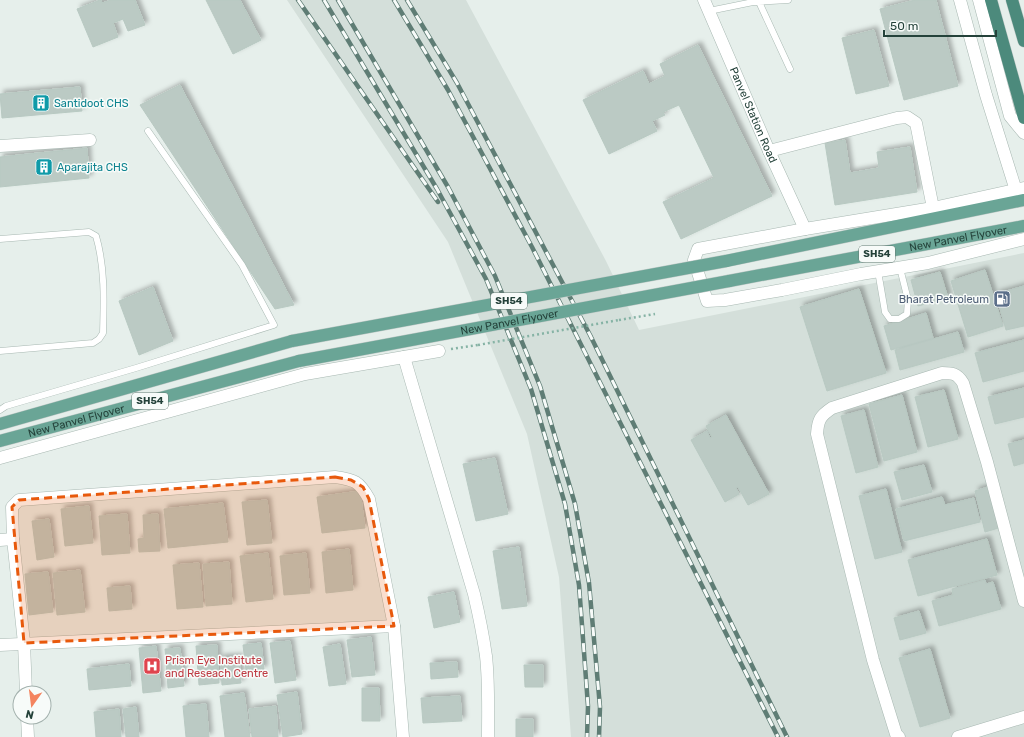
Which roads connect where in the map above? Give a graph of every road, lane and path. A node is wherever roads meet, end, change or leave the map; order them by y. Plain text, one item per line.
1 (704, 0) edge
2 (788, 0) edge
3 (960, 0) edge
4 (979, 0) edge
5 (991, 0) edge
6 (1012, 0) edge
7 (759, 2) junction
8 (708, 11) junction
9 (1024, 41) edge
10 (790, 69) dead end
11 (1024, 118) edge
12 (148, 131) dead end
13 (1024, 133) edge
14 (90, 140) dead end
15 (0, 146) edge
16 (769, 151) junction
17 (1021, 195) edge
18 (933, 208) junction
19 (1024, 226) edge
20 (805, 229) junction
21 (0, 239) edge
22 (1024, 239) edge
23 (900, 268) junction
24 (878, 271) junction
25 (655, 314) dead end
26 (0, 351) edge
27 (439, 351) joint
28 (404, 357) junction
29 (0, 410) edge
30 (0, 424) edge
31 (0, 441) edge
32 (0, 458) edge
33 (13, 539) junction
34 (0, 540) edge
35 (1024, 601) edge
36 (394, 626) junction
37 (24, 643) junction
38 (0, 645) edge
39 (26, 685) edge
40 (1024, 717) edge
41 (27, 725) edge
42 (28, 737) edge
43 (403, 737) edge
44 (488, 737) edge
45 (899, 737) edge
46 (958, 737) edge

1 - 8 street, Panvel Station Road
2 - 7 lane
3 - 17 street
4 - 13 street
5 - 11 highway
6 - 9 highway
7 - 8 lane
7 - 10 lane
8 - 16 street, Panvel Station Road
12 - 29 lane
14 - 15 street
16 - 18 street
16 - 20 street, Panvel Station Road
17 - 18 street
17 - 30 main road, New Panvel Flyover / SH54, bridge
18 - 20 street
19 - 31 main road, New Panvel Flyover / SH54, bridge
20 - 24 street
21 - 26 lane
22 - 23 street
23 - 24 street
23 - 24 lane
25 - 27 path, bridge
27 - 28 street
28 - 32 street
28 - 44 street
33 - 34 street
33 - 36 street
33 - 37 street
35 - 45 street
36 - 37 street
36 - 43 street
37 - 38 street
37 - 39 street
40 - 46 street
41 - 42 street

